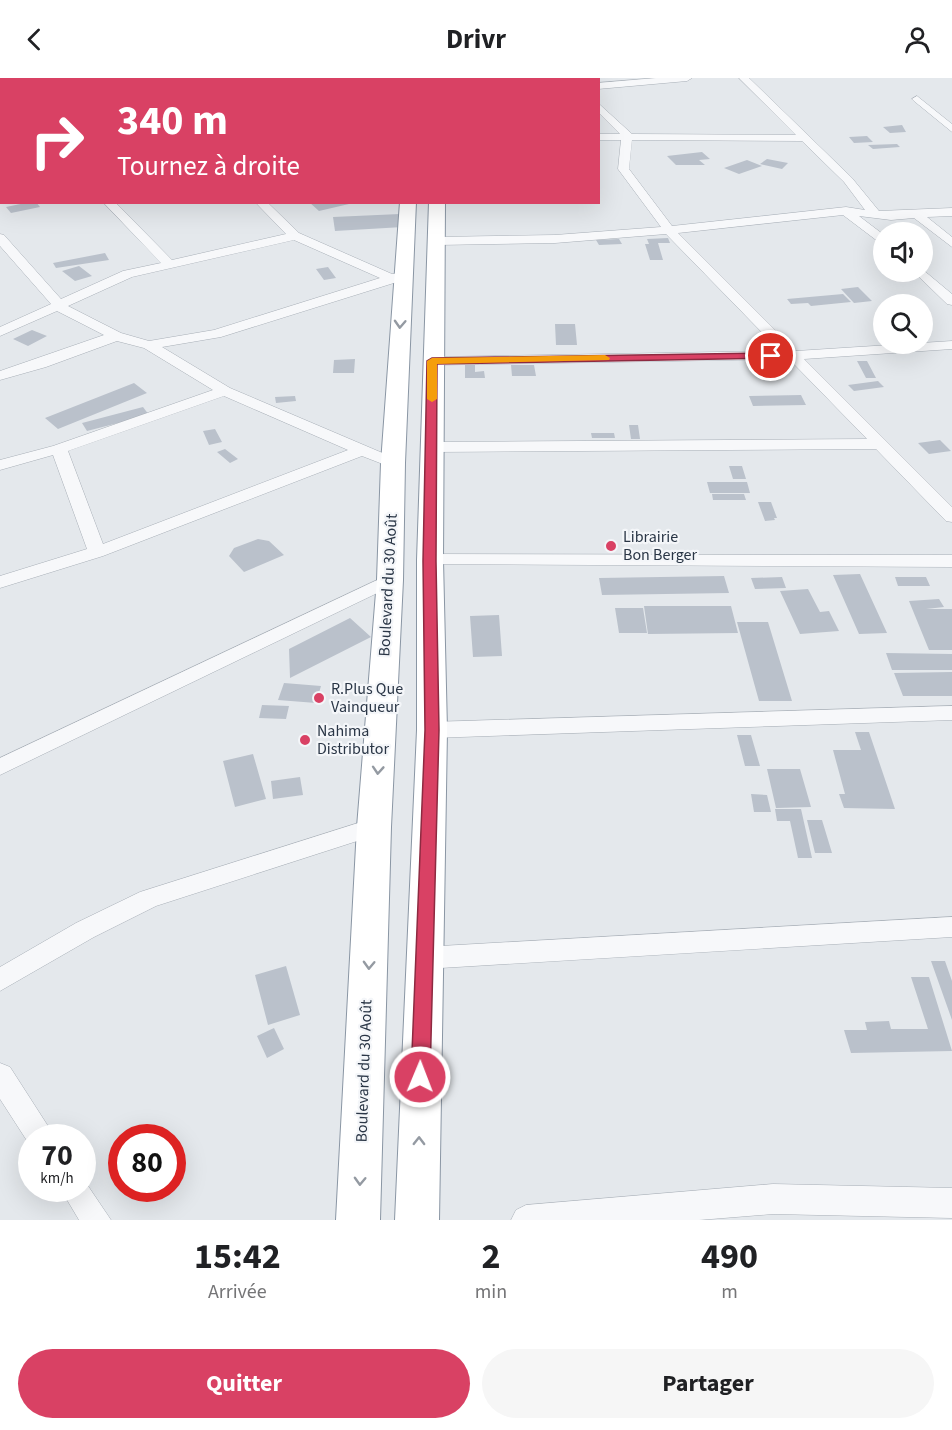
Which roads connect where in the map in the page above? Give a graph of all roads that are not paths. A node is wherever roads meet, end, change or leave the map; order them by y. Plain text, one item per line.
1 (687, 78) edge
2 (744, 78) edge
3 (600, 86) edge
4 (917, 99) dead end
5 (600, 108) edge
6 (952, 129) edge
7 (627, 135) junction
8 (600, 137) edge
9 (803, 138) junction
10 (110, 204) edge
11 (262, 204) edge
12 (408, 204) edge
13 (437, 204) edge
14 (846, 211) junction
15 (952, 212) edge
16 (874, 214) junction
17 (916, 214) junction
18 (669, 230) junction
19 (873, 233) edge
20 (295, 236) junction
21 (0, 238) edge
22 (437, 241) junction
23 (952, 243) edge
24 (171, 266) junction
25 (397, 277) junction
26 (931, 282) edge
27 (952, 301) edge
28 (57, 305) junction
29 (0, 332) edge
30 (116, 336) junction
31 (148, 345) junction
32 (952, 345) edge
33 (794, 356) junction
34 (432, 361) junction
35 (0, 376) edge
36 (225, 391) junction
37 (882, 444) junction
38 (432, 447) junction
39 (59, 449) junction
40 (362, 450) junction
41 (393, 463) junction
42 (0, 465) edge
43 (952, 517) edge
44 (97, 552) junction
45 (430, 561) junction
46 (952, 561) edge
47 (390, 580) junction
48 (0, 582) edge
49 (952, 713) edge
50 (432, 730) junction
51 (0, 767) edge
52 (374, 827) junction
53 (952, 927) edge
54 (424, 958) junction
55 (0, 980) edge
56 (0, 1076) edge
57 (32, 1124) edge
58 (84, 1202) edge
59 (952, 1203) edge
60 (96, 1220) edge
61 (358, 1220) edge
62 (417, 1220) edge
63 (526, 1220) edge

1 - 3 street
2 - 9 street
4 - 6 street
5 - 7 street
7 - 8 street
7 - 9 street
7 - 18 street
9 - 16 street
10 - 24 street
11 - 20 street
12 - 25 highway, Boulevard du 30 Août
13 - 22 highway
14 - 16 street
14 - 18 street
14 - 19 street
15 - 17 street
16 - 17 street
17 - 23 street
18 - 22 street
18 - 33 street
20 - 24 street
20 - 25 street
21 - 28 street
22 - 34 highway
24 - 28 street
25 - 31 street
25 -> 41 highway, Boulevard du 30 Août
26 - 27 street
28 - 29 street
28 - 30 street
30 - 31 street
30 - 35 street
31 - 36 street
32 - 33 street
33 - 34 street
33 - 37 street
34 - 38 highway
36 - 39 street
36 - 40 street
37 - 38 street
37 - 43 street
38 - 45 highway
39 - 42 street
39 - 44 street
40 - 41 street
40 - 44 street
41 - 47 highway, Boulevard du 30 Août
44 - 48 street
45 - 46 street
45 - 50 highway
47 - 51 street
47 -> 52 highway, Boulevard du 30 Août
49 - 50 street
50 - 54 highway
52 - 55 street
52 -> 61 highway, Boulevard du 30 Août
53 - 54 street
62 -> 54 highway
56 - 57 street
58 - 60 street
59 - 63 street

